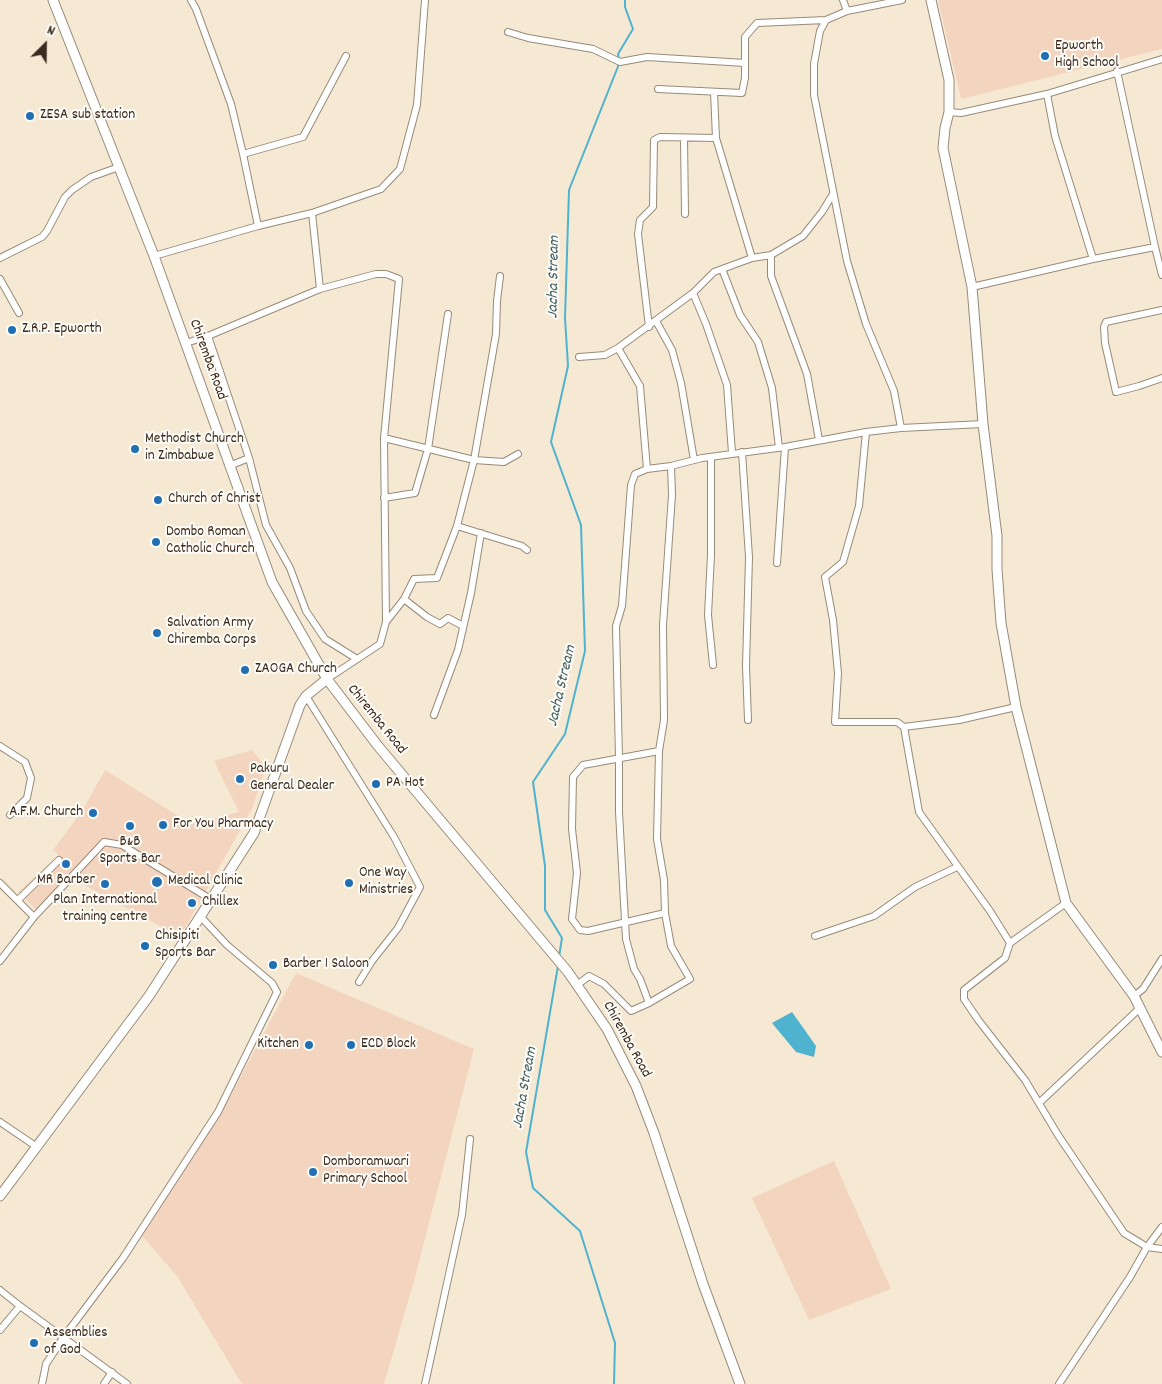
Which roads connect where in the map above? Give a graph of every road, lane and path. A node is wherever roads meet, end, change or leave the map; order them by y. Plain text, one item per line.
1 (53, 0) edge
2 (192, 0) edge
3 (425, 0) edge
4 (843, 0) edge
5 (902, 0) edge
6 (931, 0) edge
7 (847, 11) junction
8 (826, 20) junction
9 (508, 32) dead end
10 (346, 56) dead end
11 (1162, 59) edge
12 (744, 64) junction
13 (1117, 71) junction
14 (658, 89) dead end
15 (714, 92) junction
16 (1046, 94) junction
17 (949, 112) junction
18 (684, 138) junction
19 (716, 138) junction
20 (243, 154) junction
21 (119, 167) junction
22 (833, 194) junction
23 (312, 213) junction
24 (685, 214) dead end
25 (258, 226) junction
26 (1156, 247) junction
27 (154, 256) junction
28 (771, 256) junction
29 (0, 258) edge
30 (752, 258) junction
31 (1093, 260) junction
32 (722, 269) junction
33 (1162, 275) edge
34 (500, 276) dead end
35 (0, 279) edge
36 (972, 288) junction
37 (320, 289) junction
38 (693, 293) junction
39 (1162, 310) edge
40 (19, 313) dead end
41 (448, 314) dead end
42 (656, 321) junction
43 (649, 327) junction
44 (208, 336) junction
45 (186, 343) junction
46 (618, 348) junction
47 (579, 357) dead end
48 (1162, 378) edge
49 (983, 424) junction
50 (901, 428) junction
51 (866, 432) junction
52 (384, 438) junction
53 (819, 440) junction
54 (782, 447) junction
55 (428, 449) junction
56 (742, 452) junction
57 (732, 453) junction
58 (518, 454) dead end
59 (711, 457) junction
60 (248, 458) junction
61 (474, 460) junction
62 (694, 460) junction
63 (229, 466) junction
64 (671, 466) junction
65 (647, 469) junction
66 (384, 498) junction
67 (457, 526) junction
68 (481, 533) junction
69 (528, 550) dead end
70 (777, 563) dead end
71 (404, 600) junction
72 (386, 622) junction
73 (463, 626) junction
74 (357, 659) junction
75 (714, 665) dead end
76 (326, 679) junction
77 (306, 696) junction
78 (1016, 707) junction
79 (434, 715) dead end
80 (748, 720) dead end
81 (904, 727) junction
82 (0, 746) edge
83 (659, 751) junction
84 (619, 758) junction
85 (10, 815) dead end
86 (59, 860) dead end
87 (957, 867) junction
88 (0, 883) edge
89 (18, 900) junction
90 (212, 900) junction
91 (1066, 903) junction
92 (665, 913) junction
93 (34, 917) junction
94 (201, 917) junction
95 (624, 922) junction
96 (816, 936) dead end
97 (1010, 944) junction
98 (1162, 959) edge
99 (0, 961) edge
100 (360, 982) dead end
101 (577, 985) junction
102 (1134, 996) junction
103 (649, 1003) junction
104 (1140, 1008) junction
105 (1162, 1052) edge
106 (1038, 1103) junction
107 (0, 1122) edge
108 (470, 1139) dead end
109 (37, 1147) junction
110 (0, 1196) edge
111 (1162, 1227) edge
112 (1147, 1247) junction
113 (1162, 1249) edge
114 (0, 1290) edge
115 (20, 1306) junction
116 (0, 1330) edge
117 (64, 1338) junction
118 (112, 1372) junction
119 (42, 1384) edge
120 (104, 1384) edge
121 (127, 1384) edge
122 (425, 1384) edge
123 (740, 1384) edge
124 (1059, 1384) edge

1 - 21 street, Chiremba Road
2 - 20 street
3 - 23 street
4 - 7 street
5 - 7 street
6 - 17 street
7 - 8 street
8 - 12 street
8 - 22 street
9 - 12 street
10 - 20 street
11 - 13 street
12 - 15 street
13 - 16 street
13 - 26 street
14 - 15 street
15 - 19 street
16 - 17 street
16 - 31 street
17 - 36 street
18 - 19 street
18 - 24 street
18 - 43 street
19 - 30 street
20 - 25 street
21 - 27 street, Chiremba Road
21 - 29 street
22 - 28 street
22 - 50 street
23 - 25 street
23 - 37 street
25 - 27 street
26 - 31 street
26 - 33 street
27 - 45 street, Chiremba Road
28 - 30 street
28 - 53 street
30 - 32 street
31 - 36 street
32 - 38 street
32 - 54 street
34 - 61 street
35 - 40 street
36 - 49 street
37 - 44 street
37 - 52 street
38 - 42 street
38 - 57 street
39 - 48 street
41 - 55 street
42 - 43 street
42 - 62 street
43 - 46 street
44 - 45 street
44 - 60 street
45 - 63 street, Chiremba Road
46 - 47 street
46 - 65 street
49 - 50 street
49 - 78 street
50 - 51 street
51 - 53 street
51 - 81 street
52 - 55 street
52 - 66 street
53 - 54 street
54 - 56 street
54 - 70 street
55 - 61 street
55 - 66 street
56 - 57 street
56 - 80 street
57 - 59 street
58 - 61 street
59 - 62 street
59 - 75 street
60 - 63 street
60 - 74 street
61 - 67 street
62 - 64 street
63 - 76 street, Chiremba Road
64 - 65 street
64 - 83 street
65 - 84 street
66 - 72 street
67 - 68 street
67 - 71 street
68 - 69 street
68 - 73 street
71 - 72 street
71 - 73 street
72 - 74 street
73 - 79 street
74 - 76 street
76 - 77 street
76 - 101 street, Chiremba Road
77 - 90 street
77 - 100 street
78 - 81 street
78 - 91 street
81 - 87 street
82 - 85 street
83 - 84 street
83 - 92 street
84 - 95 street
84 - 95 street
86 - 89 street
87 - 96 street
87 - 97 street
88 - 89 street
89 - 93 street
90 - 93 street
90 - 94 street
91 - 97 street
91 - 102 street
92 - 95 street
92 - 103 street
93 - 99 street
94 - 109 street
94 - 117 street
95 - 103 street
97 - 106 street
98 - 102 street
101 - 103 street
101 - 123 street, Chiremba Road
102 - 104 street
104 - 105 street
104 - 106 street
106 - 112 street
107 - 109 street
108 - 122 street
109 - 110 street
111 - 112 street
112 - 113 street
112 - 124 street
114 - 115 street
115 - 116 street
115 - 117 street
117 - 118 street
117 - 119 street
118 - 120 street
118 - 121 street

